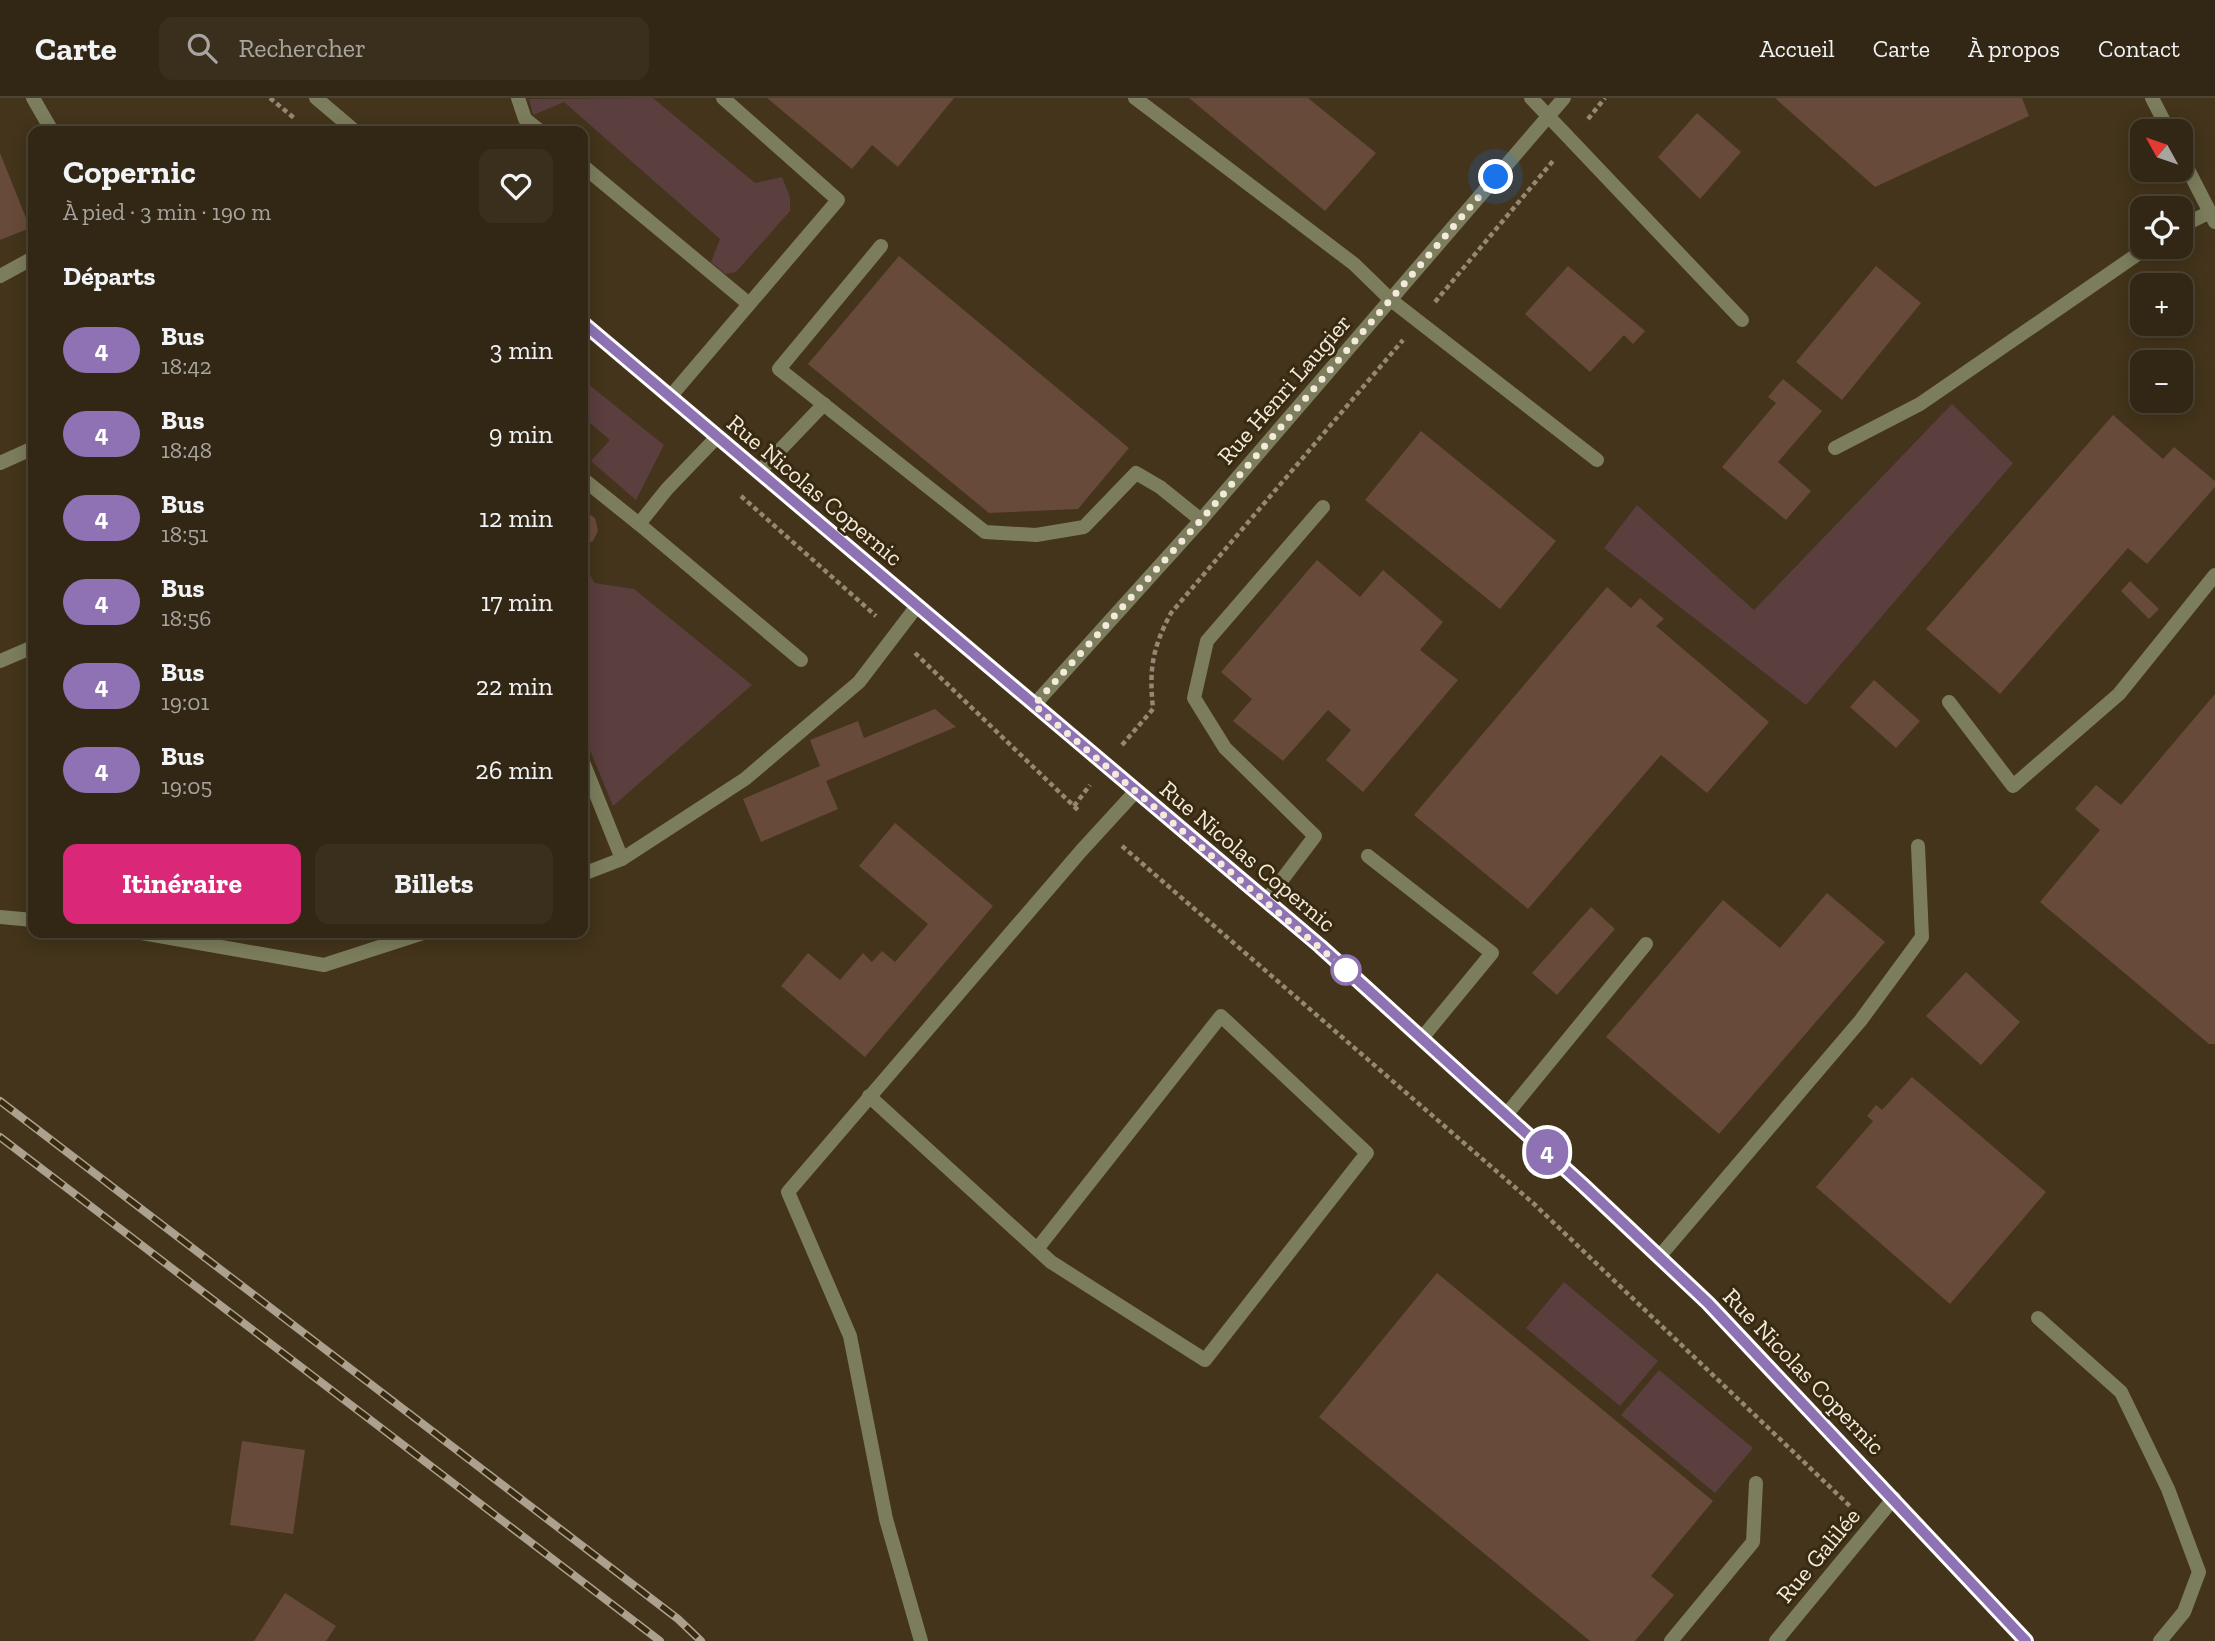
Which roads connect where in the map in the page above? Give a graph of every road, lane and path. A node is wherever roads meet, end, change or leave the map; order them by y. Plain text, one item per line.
1 (33, 98) edge
2 (270, 98) edge
3 (316, 98) edge
4 (518, 98) edge
5 (723, 98) edge
6 (1135, 98) edge
7 (1531, 98) edge
8 (1564, 98) edge
9 (1605, 98) edge
10 (2152, 98) edge
11 (1548, 116) junction
12 (2163, 119) edge
13 (300, 123) dead end
14 (49, 126) edge
15 (349, 126) edge
16 (534, 126) edge
17 (1570, 140) junction
18 (588, 170) edge
19 (2193, 180) edge
20 (2212, 217) edge
21 (2193, 223) edge
22 (881, 246) dead end
23 (2131, 259) edge
24 (28, 261) edge
25 (0, 276) edge
26 (1391, 300) junction
27 (749, 304) junction
28 (1427, 311) dead end
29 (1742, 320) dead end
30 (588, 327) edge
31 (1410, 332) dead end
32 (670, 397) junction
33 (824, 404) junction
34 (717, 437) junction
35 (1835, 448) dead end
36 (28, 450) edge
37 (1597, 460) dead end
38 (0, 463) edge
39 (759, 472) junction
40 (588, 483) edge
41 (738, 494) dead end
42 (1323, 507) dead end
43 (1201, 520) junction
44 (639, 524) junction
45 (2215, 575) edge
46 (917, 606) junction
47 (897, 635) junction
48 (28, 649) edge
49 (801, 660) dead end
50 (0, 661) edge
51 (1949, 702) dead end
52 (1034, 705) junction
53 (1105, 765) junction
54 (588, 774) edge
55 (1136, 792) junction
56 (1074, 806) junction
57 (1101, 829) junction
58 (1918, 845) dead end
59 (1368, 856) dead end
60 (622, 859) junction
61 (588, 872) edge
62 (1266, 901) junction
63 (0, 917) edge
64 (28, 920) edge
65 (170, 938) edge
66 (408, 938) edge
67 (1646, 944) dead end
68 (1422, 1038) junction
69 (869, 1096) junction
70 (1506, 1115) junction
71 (1037, 1249) junction
72 (1659, 1256) junction
73 (2038, 1318) dead end
74 (1756, 1483) dead end
75 (1894, 1498) junction
76 (1871, 1527) junction
77 (921, 1641) edge
78 (1671, 1641) edge
79 (1776, 1641) edge
80 (2026, 1641) edge
81 (2160, 1641) edge

1 - 14 street
2 - 13 path
3 - 15 street
4 - 16 street
5 - 27 street
6 - 26 street
7 - 11 street
8 - 11 street, Rue Henri Laugier
9 - 17 path
10 - 12 street
11 - 17 street
11 - 26 street, Rue Henri Laugier
17 - 28 path
17 - 29 street
18 - 27 street
19 - 20 street
20 - 21 street
22 - 33 street
23 - 35 street
24 - 25 street
26 - 37 street
26 - 43 street, Rue Henri Laugier
27 - 32 street
30 - 32 street, Rue Nicolas Copernic
31 - 53 path
32 - 34 street, Rue Nicolas Copernic
33 - 39 street
33 - 43 street
34 - 39 street, Rue Nicolas Copernic
34 - 44 street
36 - 38 street
39 - 46 street, Rue Nicolas Copernic
40 - 44 street
41 - 47 path
42 - 62 street
43 - 52 street, Rue Henri Laugier
44 - 49 street
45 - 51 street
46 - 47 street
46 - 52 street, Rue Nicolas Copernic
47 - 56 path
47 - 60 street
48 - 50 street
52 - 53 street, Rue Nicolas Copernic
53 - 55 street, Rue Nicolas Copernic
53 - 56 path
54 - 60 street
55 - 57 street
55 - 62 street, Rue Nicolas Copernic
56 - 57 path
57 - 69 street
57 - 76 path
58 - 72 street
59 - 68 street
60 - 61 street
62 - 68 street, Rue Nicolas Copernic
63 - 64 street
65 - 66 street
67 - 70 street
68 - 70 street, Rue Nicolas Copernic
69 - 71 street
69 - 77 street
70 - 72 street, Rue Nicolas Copernic
71 - 71 street
72 - 75 street, Rue Nicolas Copernic
73 - 81 street
74 - 78 street
75 - 76 street, Rue Galilée
75 - 80 street, Rue Nicolas Copernic
76 - 79 street, Rue Galilée

